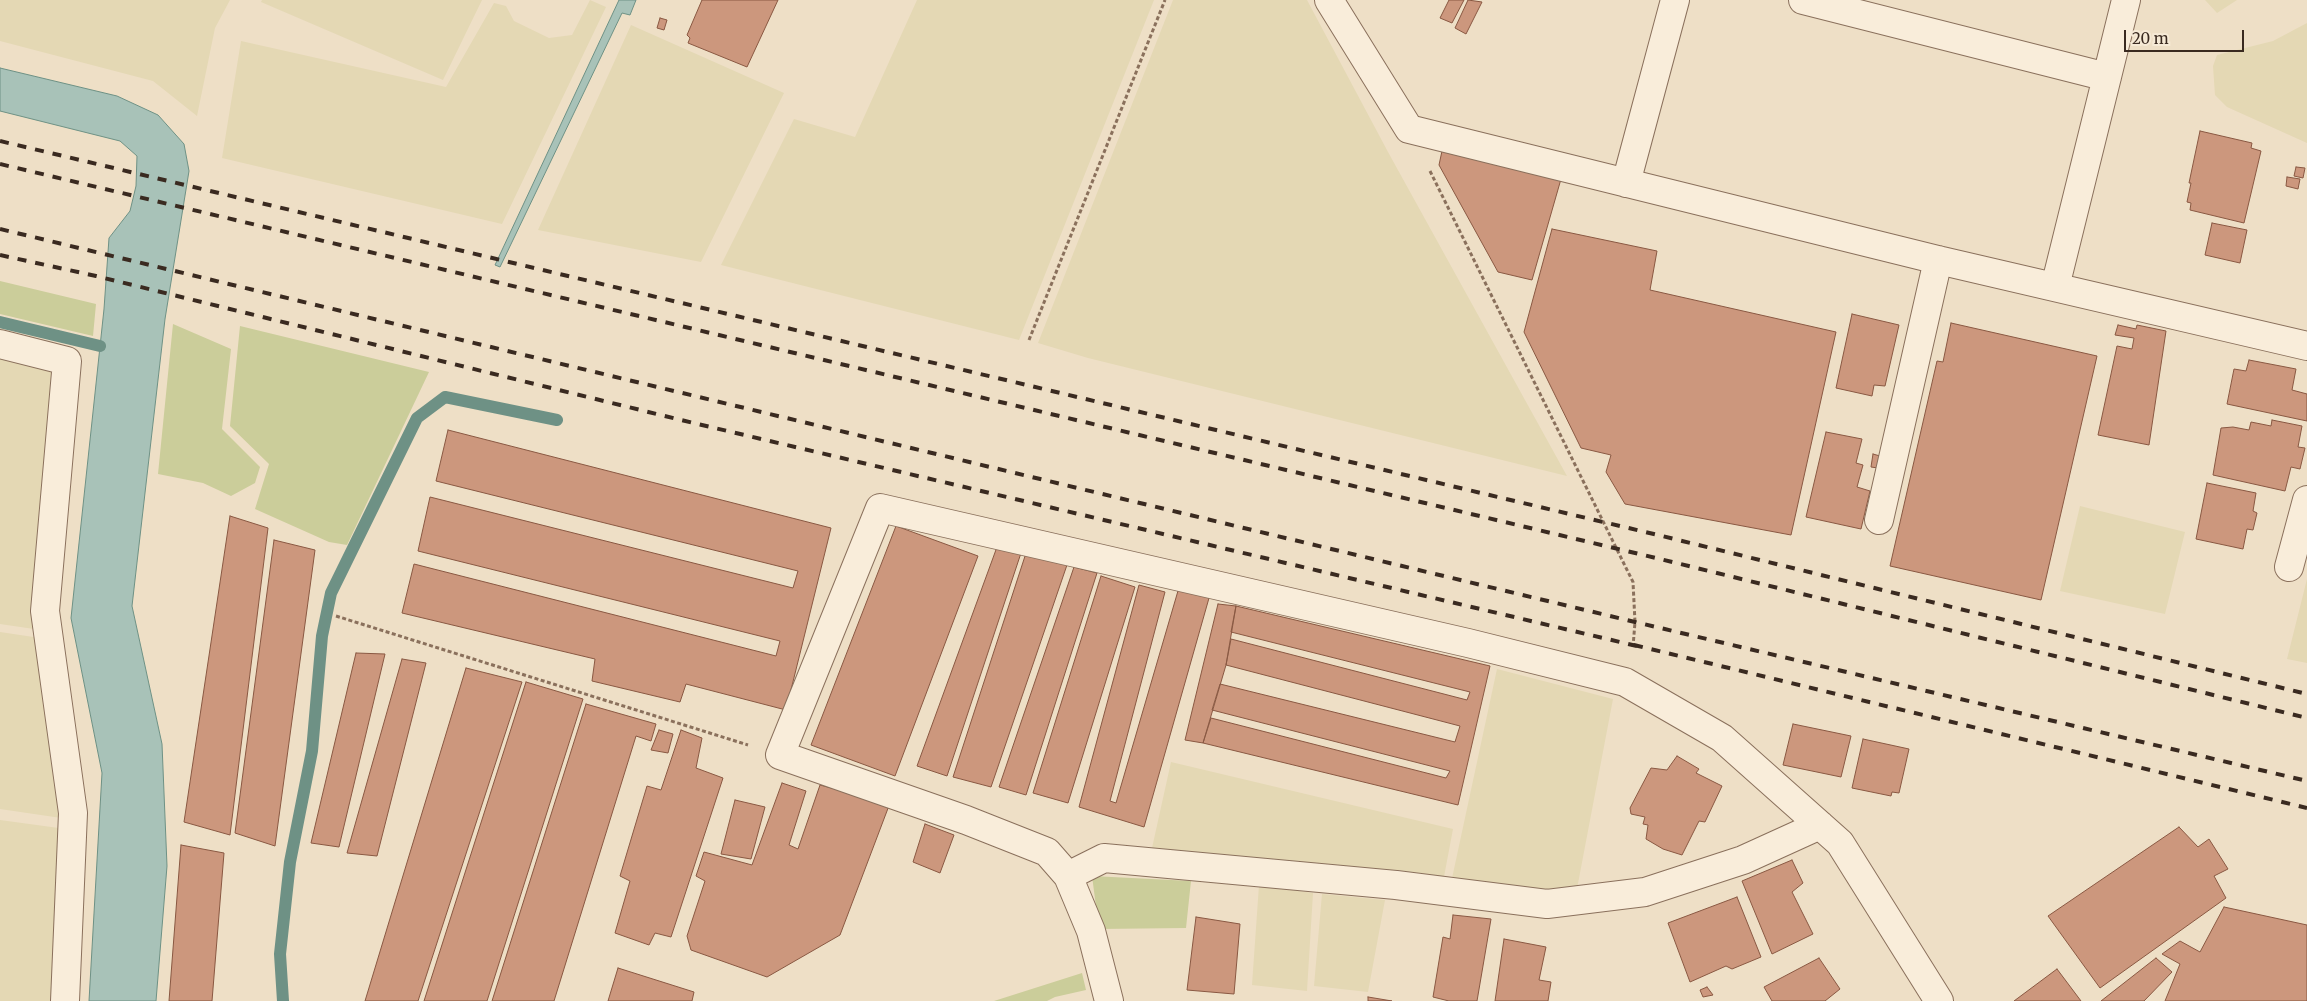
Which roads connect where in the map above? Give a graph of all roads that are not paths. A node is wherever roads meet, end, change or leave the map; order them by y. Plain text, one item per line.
1 (1329, 0) edge
2 (1675, 0) edge
3 (1803, 0) edge
4 (2126, 0) edge
5 (2107, 76) junction
6 (1626, 183) junction
7 (1938, 260) junction
8 (2055, 287) junction
9 (0, 344) edge
10 (2307, 346) edge
11 (2307, 500) edge
12 (1879, 520) dead end
13 (2289, 567) dead end
14 (1820, 825) junction
15 (1068, 876) junction
16 (65, 1001) edge
17 (1109, 1001) edge
18 (1939, 1001) edge

1 - 6 street
2 - 6 street
3 - 5 street
4 - 5 street
5 - 8 street
6 - 7 street
7 - 8 street
7 - 12 street
8 - 10 street
9 - 16 street
11 - 13 street
14 - 15 street
14 - 15 street
14 - 18 street
15 - 17 street

